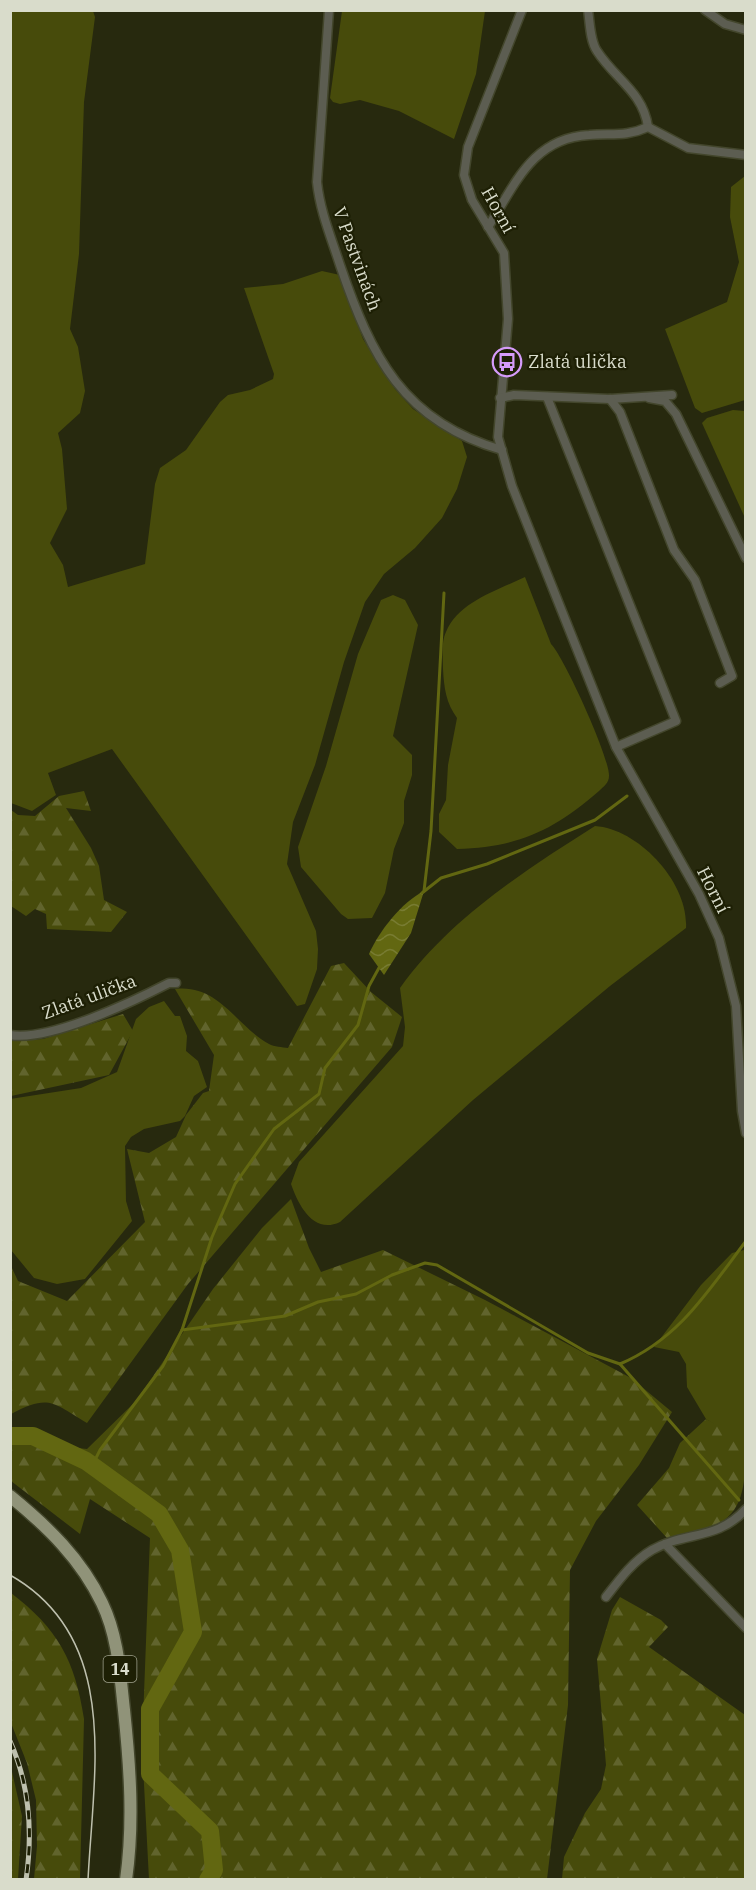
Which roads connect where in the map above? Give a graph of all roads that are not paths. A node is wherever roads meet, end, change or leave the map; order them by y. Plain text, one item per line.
1 (329, 10) edge
2 (522, 10) edge
3 (588, 10) edge
4 (705, 10) edge
5 (746, 30) edge
6 (648, 127) junction
7 (746, 155) edge
8 (488, 227) junction
9 (672, 395) dead end
10 (547, 397) junction
11 (500, 398) junction
12 (649, 398) junction
13 (610, 399) junction
14 (502, 450) junction
15 (746, 558) edge
16 (720, 683) dead end
17 (616, 747) junction
18 (176, 983) dead end
19 (10, 1035) edge
20 (746, 1133) edge
21 (10, 1496) edge
22 (746, 1509) edge
23 (665, 1544) junction
24 (606, 1597) dead end
25 (746, 1629) edge
26 (126, 1880) edge

1 - 14 street, V Pastvinách
2 - 8 street, Horní
3 - 6 street
4 - 5 street
6 - 7 street
6 - 8 street
8 - 11 street, Horní
9 - 12 street
10 - 11 street
10 - 13 street
10 - 17 street
11 - 14 street, Horní
12 - 13 street
12 - 15 street
13 - 16 street
14 - 17 street, Horní
17 - 20 street, Horní
18 - 19 street, Zlatá ulička
21 - 26 main road, 14
22 - 23 street
23 - 24 street
23 - 25 street

